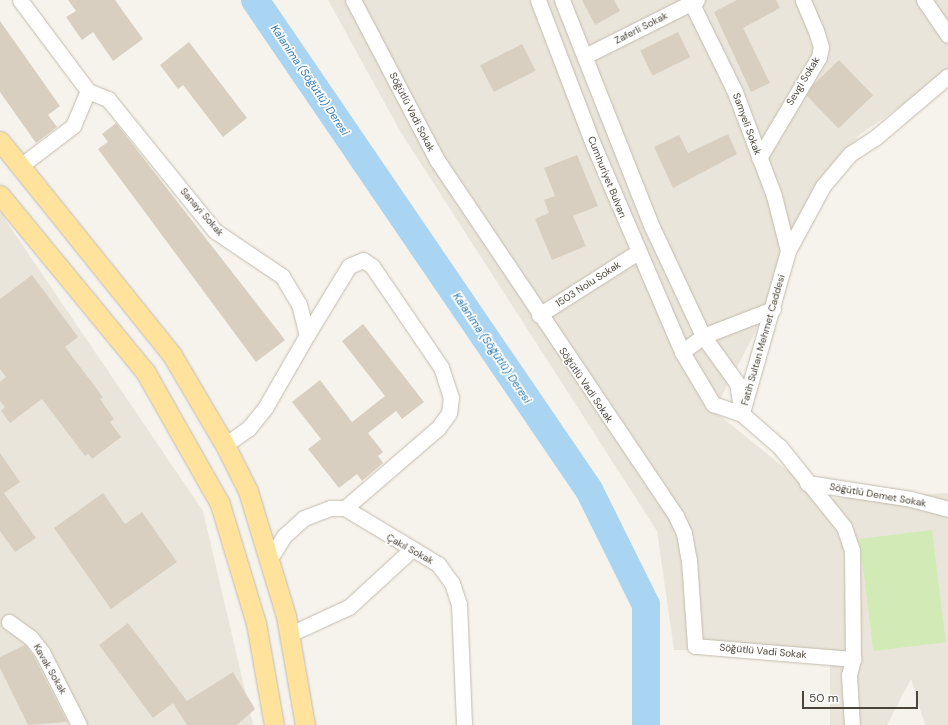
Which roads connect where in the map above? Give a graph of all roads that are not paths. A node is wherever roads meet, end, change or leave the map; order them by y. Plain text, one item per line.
1 (20, 0) edge
2 (353, 0) edge
3 (538, 0) edge
4 (562, 0) edge
5 (803, 0) edge
6 (924, 0) edge
7 (692, 1) edge
8 (948, 35) edge
9 (585, 56) junction
10 (948, 76) edge
11 (88, 92) junction
12 (0, 141) edge
13 (759, 158) junction
14 (19, 167) junction
15 (0, 195) edge
16 (788, 251) junction
17 (638, 252) junction
18 (773, 309) junction
19 (539, 315) junction
20 (307, 335) junction
21 (703, 336) junction
22 (682, 352) junction
23 (742, 414) junction
24 (225, 445) junction
25 (807, 483) junction
26 (345, 508) junction
27 (948, 509) edge
28 (412, 550) junction
29 (269, 560) junction
30 (9, 622) dead end
31 (290, 634) junction
32 (854, 659) junction
33 (79, 725) edge
34 (274, 725) edge
35 (306, 725) edge
36 (464, 725) edge
37 (852, 725) edge

1 - 11 street
2 - 19 street, Söğütlü Vadi Sokak
3 - 17 street, Cumhuriyet Bulvarı
4 - 9 street
5 - 13 street, Sevgi Sokak
6 - 8 street
7 - 9 street, Zaferli Sokak
7 - 13 street, Samyeli Sokak
9 - 21 street
10 - 16 street, Fatih Sultan Mehmet Caddesi
11 - 14 street
11 - 20 street, Sanayi Sokak
12 - 14 main road
13 - 16 street, Samyeli Sokak
14 - 24 main road
15 - 34 main road
16 - 18 street, Fatih Sultan Mehmet Caddesi
17 - 19 street, 1503 Nolu Sokak
17 - 22 street, Cumhuriyet Bulvarı
18 - 21 street
18 - 23 street, Fatih Sultan Mehmet Caddesi
19 - 32 street, Söğütlü Vadi Sokak
20 - 24 street
20 - 26 street
21 - 22 street
21 - 23 street
22 - 23 street, Cumhuriyet Bulvarı
23 - 25 street, Fatih Sultan Mehmet Caddesi
24 - 29 main road
25 - 27 street, Söğütlü Demet Sokak
25 - 32 street, Fatih Sultan Mehmet Caddesi
26 - 28 street, Çakıl Sokak
26 - 29 street
28 - 31 street
28 - 36 street, Çakıl Sokak
29 - 31 main road
30 - 33 street, Kavak Sokak
31 - 35 main road
32 - 37 street, Fatih Sultan Mehmet Caddesi

